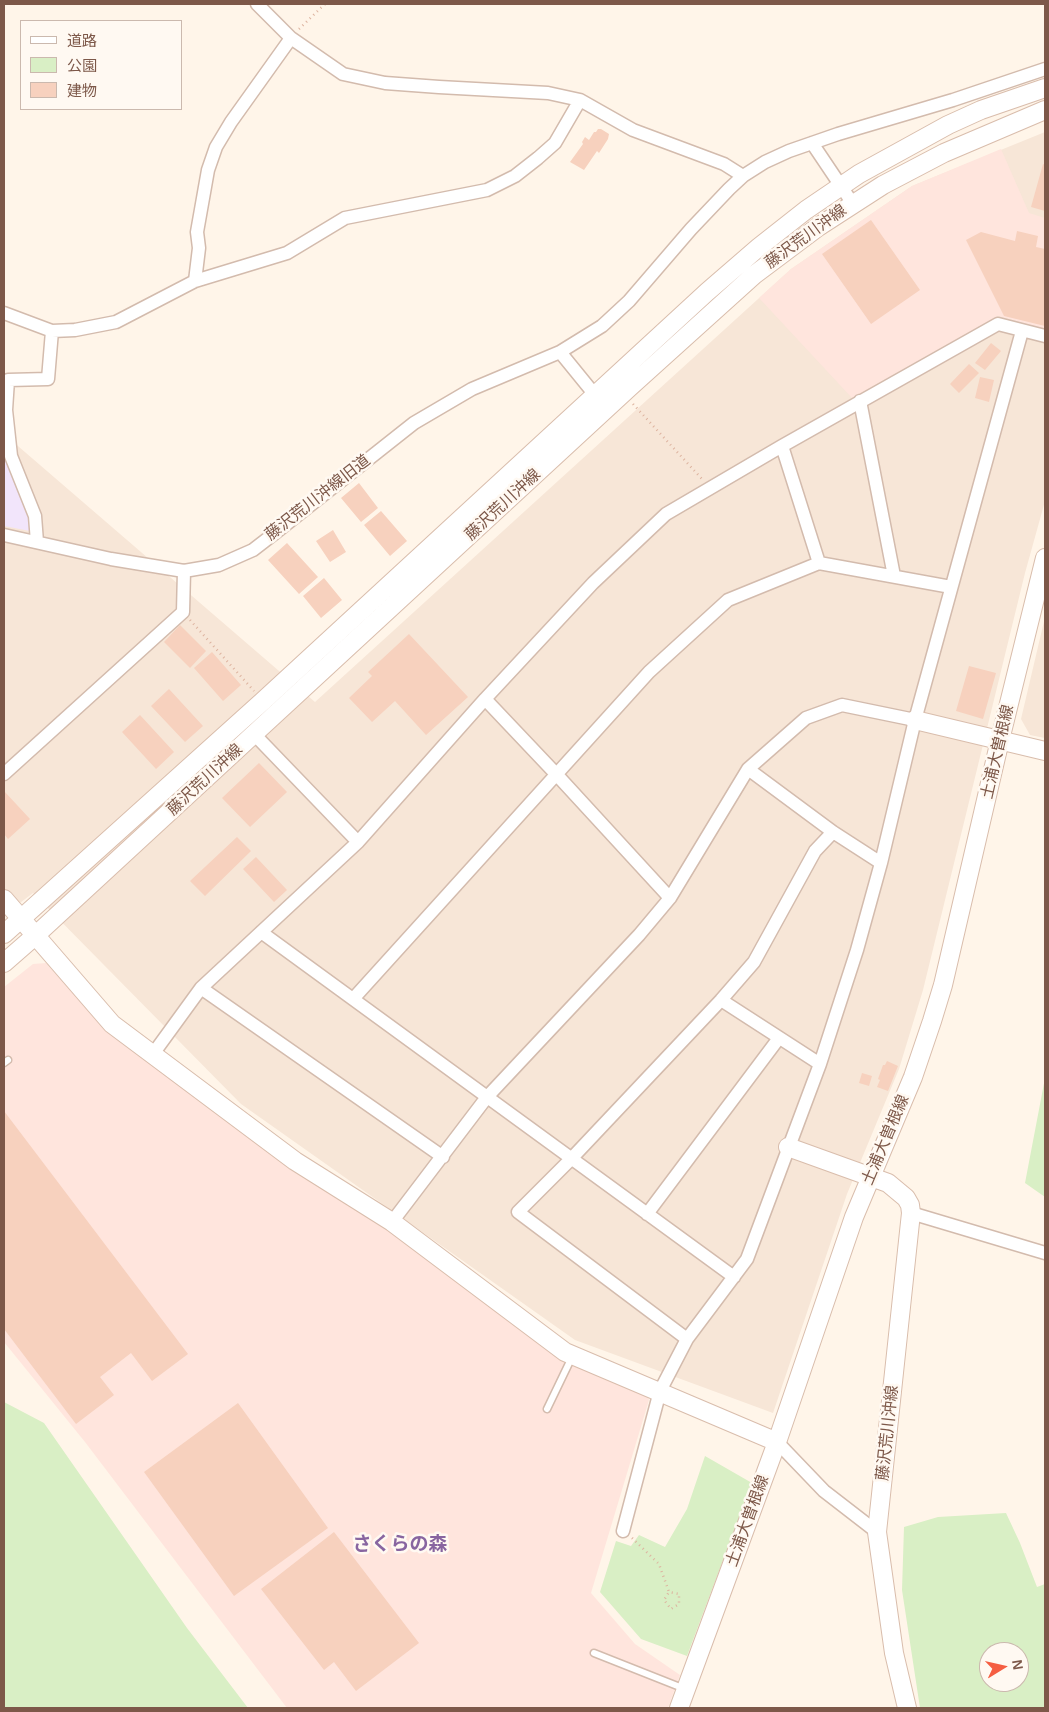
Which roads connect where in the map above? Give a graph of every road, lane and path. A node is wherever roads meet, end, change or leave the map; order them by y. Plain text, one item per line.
1 (257, 4) edge
2 (324, 4) edge
3 (291, 38) junction
4 (1045, 69) edge
5 (1045, 88) edge
6 (580, 100) junction
7 (1045, 110) edge
8 (812, 143) junction
9 (743, 176) junction
10 (840, 186) junction
11 (853, 204) junction
12 (195, 281) junction
13 (4, 313) edge
14 (52, 331) junction
15 (1022, 331) junction
16 (1045, 336) edge
17 (560, 352) junction
18 (595, 395) junction
19 (860, 401) junction
20 (632, 403) dead end
21 (782, 446) junction
22 (711, 487) junction
23 (4, 535) edge
24 (37, 542) junction
25 (1045, 558) edge
26 (819, 562) junction
27 (184, 571) junction
28 (894, 576) junction
29 (951, 587) junction
30 (183, 612) junction
31 (485, 700) junction
32 (263, 701) junction
33 (915, 720) junction
34 (254, 734) junction
35 (1000, 740) junction
36 (1045, 751) edge
37 (748, 770) junction
38 (4, 774) edge
39 (557, 775) junction
40 (833, 832) junction
41 (358, 842) junction
42 (881, 863) junction
43 (670, 898) junction
44 (4, 899) edge
45 (21, 919) junction
46 (261, 932) junction
47 (4, 934) edge
48 (36, 936) junction
49 (4, 963) edge
50 (201, 988) junction
51 (353, 999) junction
52 (721, 1000) junction
53 (779, 1038) junction
54 (153, 1054) junction
55 (820, 1064) junction
56 (487, 1097) junction
57 (788, 1147) junction
58 (443, 1157) junction
59 (572, 1159) junction
60 (872, 1176) junction
61 (911, 1213) junction
62 (647, 1214) junction
63 (392, 1222) junction
64 (1045, 1253) edge
65 (734, 1277) junction
66 (686, 1339) junction
67 (573, 1356) junction
68 (660, 1391) junction
69 (547, 1410) dead end
70 (776, 1442) junction
71 (623, 1530) joint
72 (877, 1532) junction
73 (669, 1592) junction
74 (594, 1653) dead end
75 (686, 1689) junction
76 (679, 1708) edge
77 (907, 1708) edge

1 - 3 street
2 - 3 path
3 - 6 street
3 - 12 street
4 - 8 street, 藤沢荒川沖線旧道
5 - 10 main road, 藤沢荒川沖線
6 - 9 street
6 - 12 street
7 - 11 main road, 藤沢荒川沖線
8 - 9 street, 藤沢荒川沖線旧道
8 - 10 street
9 - 17 street, 藤沢荒川沖線旧道
10 - 11 street
10 - 18 main road, 藤沢荒川沖線
11 - 34 main road, 藤沢荒川沖線
12 - 14 street
13 - 14 street
14 - 24 street
15 - 16 street
15 - 19 street
15 - 29 street
17 - 18 street
17 - 27 street, 藤沢荒川沖線旧道
18 - 32 main road, 藤沢荒川沖線
19 - 21 street
19 - 28 street
20 - 22 path
21 - 22 street
21 - 26 street
22 - 31 street
23 - 24 street, 藤沢荒川沖線旧道
24 - 27 street, 藤沢荒川沖線旧道
25 - 35 main road, 土浦大曽根線
26 - 28 street
26 - 39 street
27 - 30 street
28 - 29 street
29 - 33 street
30 - 32 path
30 - 38 street
31 - 39 street
31 - 41 street
32 - 45 main road, 藤沢荒川沖線
33 - 35 main road
33 - 37 street
33 - 42 street
34 - 41 street
34 - 48 main road, 藤沢荒川沖線
35 - 36 main road
35 - 60 main road, 土浦大曽根線
37 - 40 street
37 - 43 street
39 - 43 street
39 - 51 street
40 - 42 street
40 - 52 street
41 - 46 street
42 - 55 street
43 - 56 street
44 - 45 main road
45 - 47 main road, 藤沢荒川沖線
45 - 48 main road
46 - 50 street
46 - 51 street
48 - 49 main road, 藤沢荒川沖線
48 - 54 main road
50 - 54 street
50 - 58 street
51 - 56 street
52 - 53 street
52 - 59 street
53 - 55 street
53 - 62 street
54 - 63 main road
55 - 57 street
56 - 58 street
56 - 59 street
57 - 60 main road
57 - 65 street
58 - 63 street
59 - 62 street
59 - 66 street
60 - 61 main road
60 - 70 main road, 土浦大曽根線
61 - 64 street
61 - 72 main road, 藤沢荒川沖線
62 - 65 street
63 - 67 main road
65 - 66 street
66 - 68 street
67 - 68 main road
67 - 69 lane
68 - 70 main road
68 - 71 street
70 - 72 street
70 - 75 main road, 土浦大曽根線
71 - 73 path
72 - 77 main road, 藤沢荒川沖線
73 - 73 path
74 - 75 lane
75 - 76 main road, 土浦大曽根線

